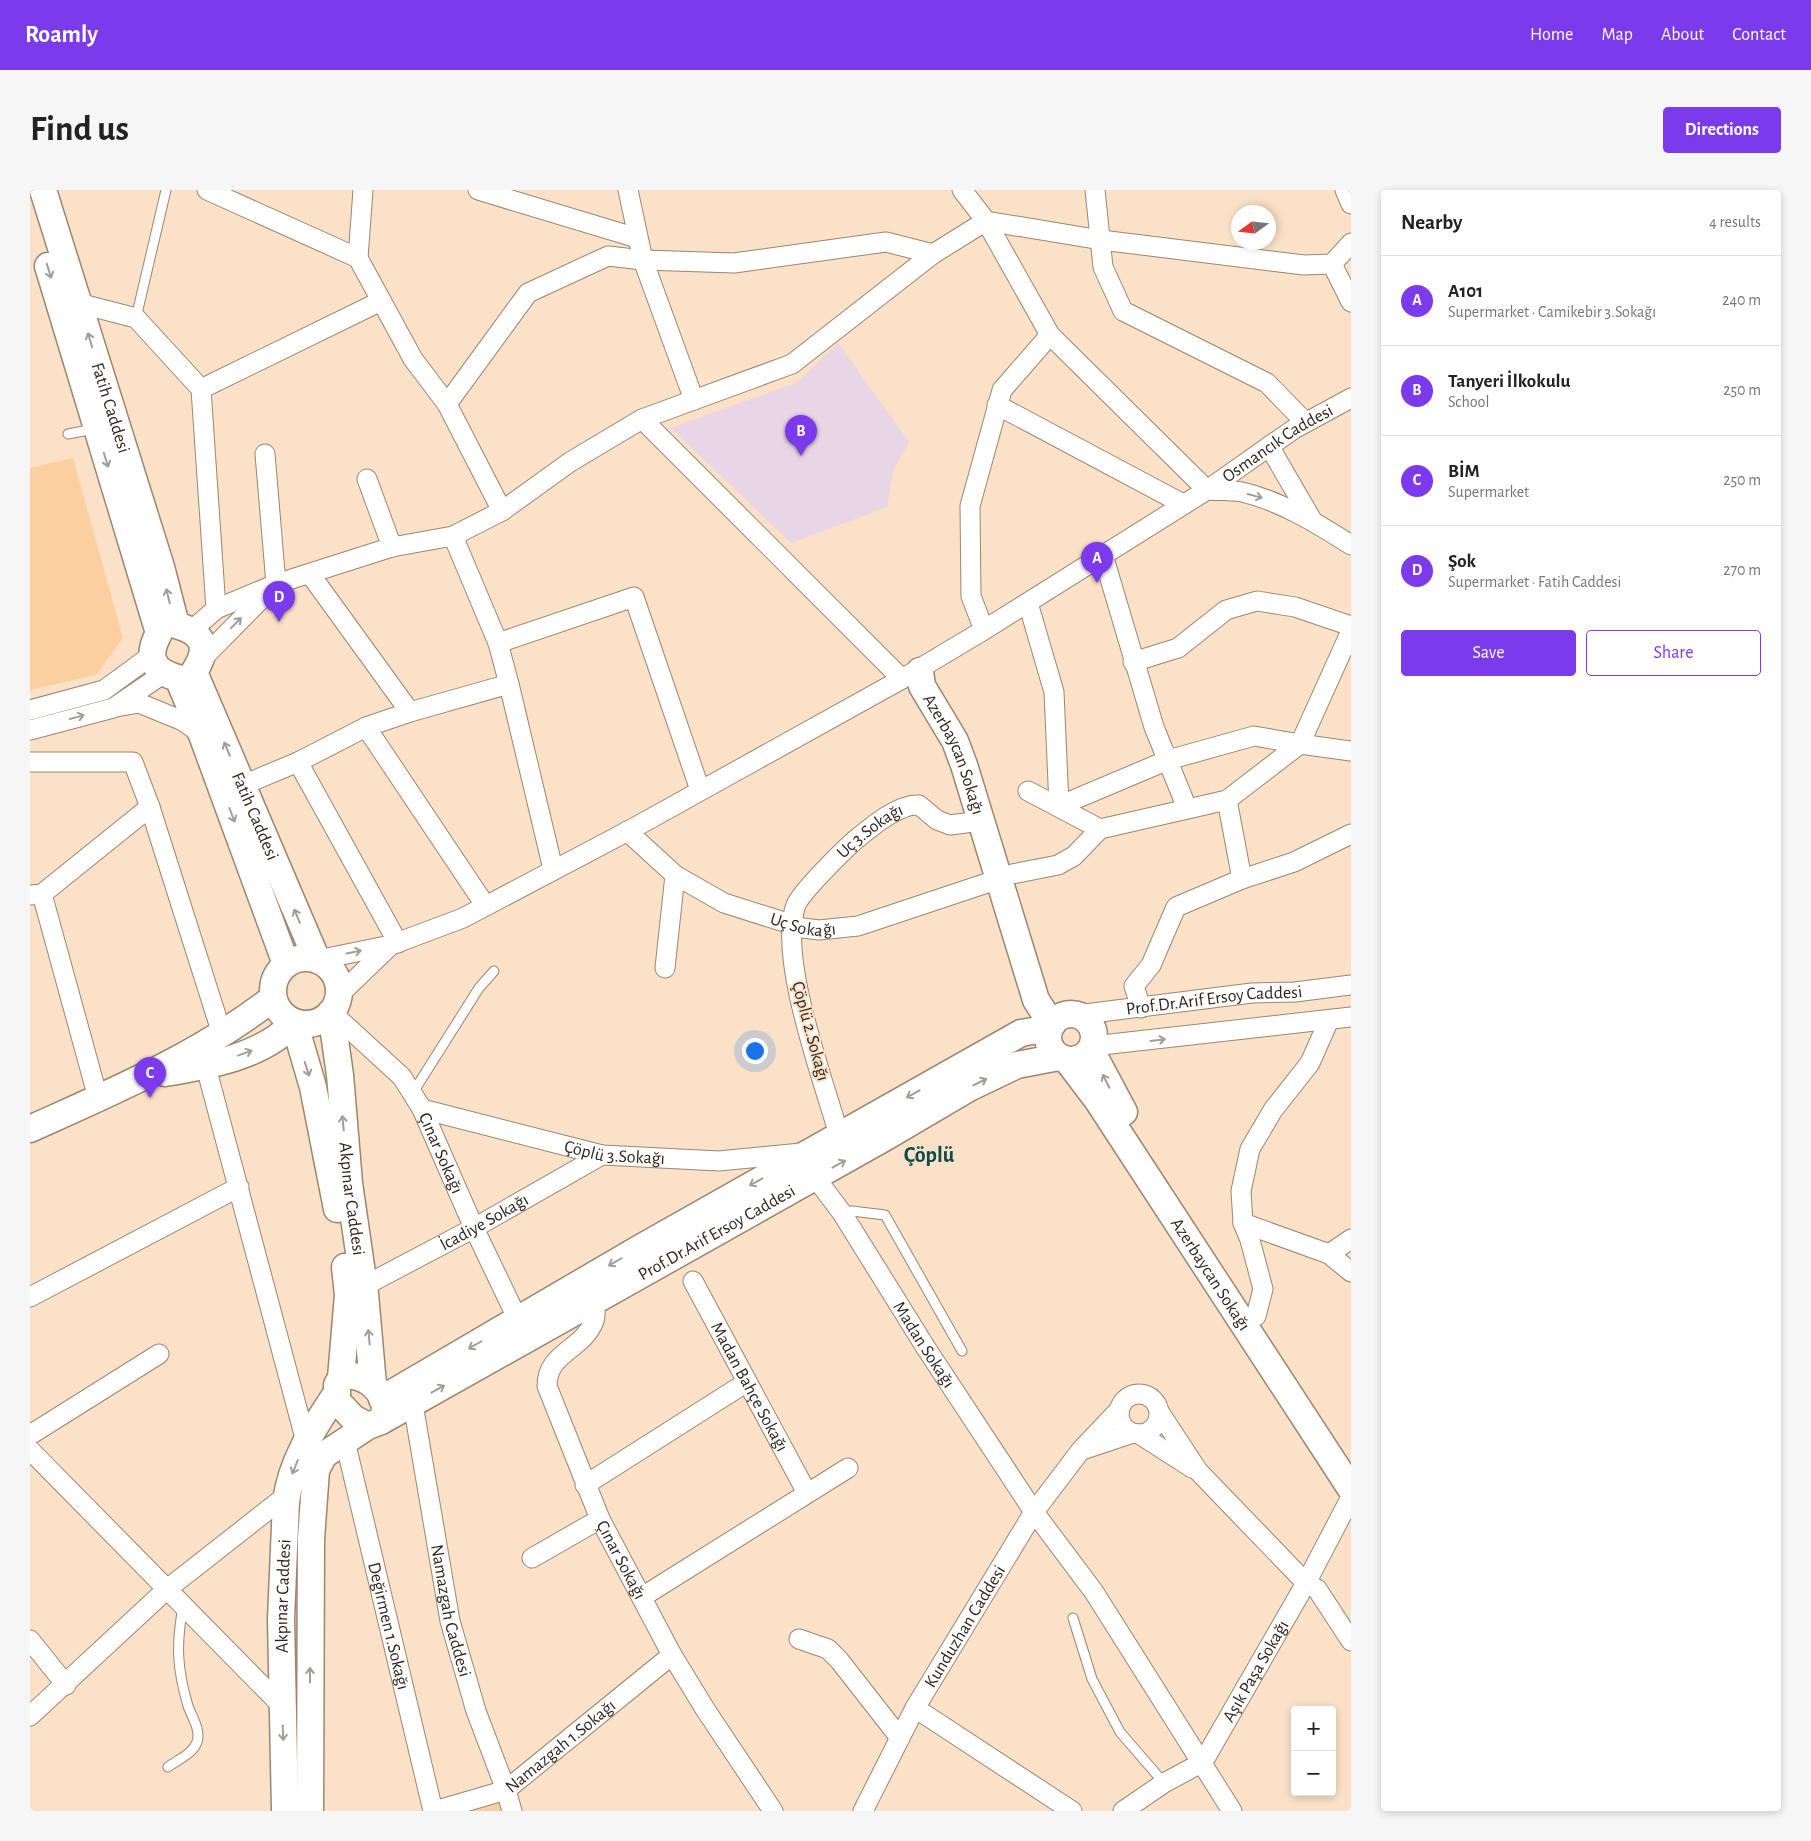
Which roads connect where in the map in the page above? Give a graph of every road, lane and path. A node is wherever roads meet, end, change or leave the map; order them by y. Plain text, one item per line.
1 (43, 190) edge
2 (166, 190) edge
3 (207, 190) edge
4 (363, 190) edge
5 (478, 190) edge
6 (628, 190) edge
7 (962, 190) edge
8 (1094, 190) edge
9 (1346, 190) edge
10 (1351, 204) edge
11 (30, 208) edge
12 (986, 221) junction
13 (637, 238) junction
14 (1101, 240) junction
15 (1351, 243) edge
16 (933, 254) junction
17 (358, 258) junction
18 (643, 260) junction
19 (1332, 264) junction
20 (381, 301) junction
21 (1351, 302) edge
22 (78, 304) junction
23 (136, 318) junction
24 (1050, 335) junction
25 (201, 389) junction
26 (1351, 398) edge
27 (694, 400) junction
28 (447, 404) junction
29 (996, 405) junction
30 (642, 419) junction
31 (1305, 422) junction
32 (97, 429) junction
33 (68, 434) dead end
34 (1269, 446) junction
35 (265, 454) dead end
36 (367, 479) dead end
37 (1207, 490) junction
38 (1183, 504) junction
39 (502, 511) junction
40 (1312, 520) junction
41 (453, 536) junction
42 (1351, 545) edge
43 (392, 547) junction
44 (1103, 555) junction
45 (310, 574) junction
46 (276, 584) junction
47 (1028, 604) junction
48 (216, 609) junction
49 (1351, 626) edge
50 (984, 630) junction
51 (1351, 631) edge
52 (498, 644) junction
53 (177, 653) junction
54 (1133, 662) junction
55 (902, 679) junction
56 (509, 684) junction
57 (113, 708) junction
58 (30, 710) edge
59 (410, 712) junction
60 (366, 727) junction
61 (30, 730) edge
62 (202, 735) junction
63 (1300, 744) junction
64 (1351, 751) edge
65 (1168, 760) junction
66 (30, 762) edge
67 (298, 762) junction
68 (242, 785) junction
69 (700, 790) junction
70 (1028, 791) dead end
71 (1227, 800) junction
72 (1059, 806) junction
73 (150, 808) junction
74 (1187, 808) junction
75 (981, 821) junction
76 (1100, 829) junction
77 (627, 831) junction
78 (1351, 834) edge
79 (552, 869) junction
80 (675, 875) junction
81 (1005, 876) junction
82 (1242, 878) junction
83 (36, 895) edge
84 (485, 905) junction
85 (792, 925) junction
86 (394, 944) junction
87 (317, 960) junction
88 (286, 964) junction
89 (665, 968) dead end
90 (494, 971) dead end
91 (1351, 985) edge
92 (273, 998) junction
93 (335, 1004) junction
94 (1141, 1008) junction
95 (1351, 1017) edge
96 (1328, 1020) junction
97 (1060, 1021) junction
98 (294, 1022) junction
99 (222, 1034) junction
100 (1092, 1048) junction
101 (1063, 1058) junction
102 (206, 1067) junction
103 (147, 1076) junction
104 (98, 1098) junction
105 (417, 1102) junction
106 (30, 1129) edge
107 (839, 1135) junction
108 (810, 1152) junction
109 (602, 1154) junction
110 (815, 1178) junction
111 (239, 1187) junction
112 (842, 1213) junction
113 (1244, 1223) junction
114 (474, 1228) junction
115 (1351, 1239) edge
116 (1329, 1254) junction
117 (1351, 1272) edge
118 (693, 1281) dead end
119 (364, 1286) junction
120 (30, 1297) edge
121 (596, 1301) junction
122 (1256, 1316) junction
123 (518, 1320) junction
124 (962, 1351) dead end
125 (159, 1354) dead end
126 (747, 1382) junction
127 (338, 1386) junction
128 (413, 1404) junction
129 (376, 1408) junction
130 (1120, 1409) junction
131 (1160, 1413) junction
132 (1136, 1434) junction
133 (30, 1435) edge
134 (345, 1441) junction
135 (306, 1442) junction
136 (30, 1450) edge
137 (1081, 1450) junction
138 (1351, 1460) edge
139 (848, 1468) dead end
140 (1198, 1471) junction
141 (586, 1485) junction
142 (1351, 1489) edge
143 (807, 1493) junction
144 (287, 1495) junction
145 (1351, 1497) edge
146 (1034, 1512) junction
147 (600, 1519) junction
148 (532, 1558) dead end
149 (1306, 1583) junction
150 (166, 1590) junction
151 (642, 1597) junction
152 (183, 1607) junction
153 (1073, 1618) dead end
154 (799, 1639) dead end
155 (30, 1640) edge
156 (1351, 1641) edge
157 (672, 1655) junction
158 (66, 1685) junction
159 (282, 1706) junction
160 (915, 1708) junction
161 (30, 1716) edge
162 (900, 1738) junction
163 (1203, 1762) junction
164 (168, 1767) dead end
165 (1164, 1783) junction
166 (506, 1790) junction
167 (285, 1811) edge
168 (310, 1811) edge
169 (433, 1811) edge
170 (512, 1811) edge
171 (525, 1811) edge
172 (773, 1811) edge
173 (863, 1811) edge
174 (1072, 1811) edge
175 (1123, 1811) edge
176 (1232, 1811) edge

1 - 22 main road, Fatih Caddesi
2 - 23 lane
3 - 17 street
4 - 17 street
5 - 13 street
6 - 13 street
7 - 12 street
8 - 14 street
9 - 10 street
11 -> 32 main road, Fatih Caddesi
12 - 14 street
12 - 16 street
12 - 24 street
13 - 18 street
14 - 19 street
14 - 31 street
15 - 19 street
16 - 18 street
16 - 27 street
17 - 20 street
18 - 27 street
18 - 28 street
19 - 21 street
20 - 25 street
20 - 28 street
22 - 23 street
53 -> 22 main road, Fatih Caddesi
23 - 25 street
24 - 29 street
24 - 37 street
25 - 48 street
26 - 31 street, Osmancık Caddesi
27 - 30 street
28 - 39 street
29 - 38 street
29 - 50 street
30 - 39 street
30 - 55 street
31 - 34 street, Osmancık Caddesi
32 - 33 lane
32 -> 53 main road, Fatih Caddesi
34 - 37 street, Osmancık Caddesi
34 - 40 street
35 - 46 street
36 - 43 street
37 - 38 street, Osmancık Caddesi
37 -> 40 street
38 - 44 street, Osmancık Caddesi
39 - 41 street
40 - 42 street
41 - 43 street
41 - 52 street
43 - 45 street
44 - 47 street, Osmancık Caddesi
44 - 54 street
45 - 46 street
45 - 59 street
46 - 48 street
53 -> 46 street
47 - 50 street, Osmancık Caddesi
47 - 72 street
48 - 53 street
49 - 54 street
50 - 55 street, Osmancık Caddesi
51 - 63 street
52 - 56 street
52 - 69 street
53 - 57 street
53 - 58 street
53 - 62 main road, Fatih Caddesi
68 -> 53 main road, Fatih Caddesi
54 - 65 street
55 - 69 street, Osmancık Caddesi
56 - 59 street
56 - 79 street
61 -> 57 street
57 - 62 street
59 - 60 street
60 - 67 street
60 - 84 street
62 -> 88 main road, Fatih Caddesi
63 - 64 street
63 - 65 street
63 - 71 street
65 - 72 street
65 - 74 street
66 - 73 street
67 - 68 street
67 - 86 street
87 -> 68 main road, Fatih Caddesi
69 - 77 street, Osmancık Caddesi
70 - 72 street
71 - 74 street
71 - 82 street
72 - 76 street
73 - 83 street
73 - 99 street
74 - 76 street
75 - 81 main road, Azerbaycan Sokağı
75 - 81 main road, Azerbaycan Sokağı
75 - 85 street, Uç 3.Sokağı
76 - 81 street, Uç Sokağı
77 - 79 street, Osmancık Caddesi
77 - 80 street, Uç Sokağı
78 - 82 street
79 - 84 street, Osmancık Caddesi
80 - 85 street, Uç Sokağı
80 - 89 street
81 - 85 street, Uç Sokağı
81 - 97 main road, Azerbaycan Sokağı
82 - 94 street
83 - 104 street
84 - 86 street, Osmancık Caddesi
85 - 107 street, Çöplü 2.Sokağı
87 -> 86 street
86 - 93 street
87 - 88 main road
87 - 93 main road
88 - 92 main road
90 - 105 lane
91 - 94 street, Prof.Dr.Arif Ersoy Caddesi
92 - 98 main road
92 - 99 main road
93 - 98 main road
93 - 105 street, Çınar Sokağı
119 -> 93 main road, Akpınar Caddesi
94 - 97 street, Prof.Dr.Arif Ersoy Caddesi
95 - 96 street, Prof.Dr.Arif Ersoy Caddesi
100 -> 96 street, Prof.Dr.Arif Ersoy Caddesi
96 - 113 street
97 - 100 main road
97 - 101 main road
97 -> 107 main road, Prof.Dr.Arif Ersoy Caddesi
102 -> 98 main road
98 -> 127 main road, Akpınar Caddesi
99 - 103 main road
100 - 101 main road
122 -> 100 main road, Azerbaycan Sokağı
110 -> 101 main road, Prof.Dr.Arif Ersoy Caddesi
101 - 142 main road, Azerbaycan Sokağı
102 - 103 main road
102 - 111 street
103 - 104 main road
104 - 106 main road
105 - 109 street, Çöplü 3.Sokağı
105 - 114 street, Çınar Sokağı
107 - 108 main road, Prof.Dr.Arif Ersoy Caddesi
108 - 109 street, Çöplü 3.Sokağı
108 -> 123 main road, Prof.Dr.Arif Ersoy Caddesi
109 - 114 street, İcadiye Sokağı
110 - 112 street, Madan Sokağı
110 - 121 main road, Prof.Dr.Arif Ersoy Caddesi
111 - 120 street
111 - 135 street
112 - 124 lane
112 - 146 street, Madan Sokağı
113 - 116 street
113 - 122 street
114 - 119 street, İcadiye Sokağı
114 - 123 street, Çınar Sokağı
115 - 116 street
116 - 117 street
118 - 126 street, Madan Bahçe Sokağı
129 -> 119 main road, Akpınar Caddesi
128 -> 121 main road, Prof.Dr.Arif Ersoy Caddesi
121 - 141 street, Çınar Sokağı
122 - 138 main road, Azerbaycan Sokağı
123 -> 129 main road, Prof.Dr.Arif Ersoy Caddesi
125 - 133 street
126 - 141 street
126 - 143 street, Madan Bahçe Sokağı
127 - 129 main road
127 - 129 main road
127 - 135 main road, Akpınar Caddesi
128 - 129 main road, Prof.Dr.Arif Ersoy Caddesi
128 - 166 street, Namazgah Caddesi
129 - 134 main road, Akpınar Caddesi
130 - 131 street
130 - 132 street
130 - 137 street, Kunduzhan Caddesi
131 - 132 street
131 - 140 street
132 - 137 street
132 - 140 street
168 -> 134 main road, Akpınar Caddesi
134 - 169 street, Değirmen 1.Sokağı
135 -> 144 main road, Akpınar Caddesi
136 - 150 street
137 - 146 street, Kunduzhan Caddesi
139 - 143 street
140 - 149 street
141 - 147 street, Çınar Sokağı
143 - 151 street
144 - 150 street
144 - 159 main road, Akpınar Caddesi
145 - 149 street, Aşık Paşa Sokağı
146 - 160 street, Kunduzhan Caddesi
146 - 163 street, Madan Sokağı
147 - 148 street
147 - 151 street, Çınar Sokağı
149 - 156 street
149 - 163 street, Aşık Paşa Sokağı
150 - 152 street
150 - 158 street
151 - 157 street, Çınar Sokağı
152 - 159 street
152 - 164 lane
153 - 165 lane
154 - 162 street
155 - 158 street
157 - 166 street, Namazgah 1.Sokağı
157 - 172 street, Çınar Sokağı
158 - 161 street
159 -> 167 main road, Akpınar Caddesi
160 - 162 street, Kunduzhan Caddesi
160 - 174 street
162 - 173 street, Kunduzhan Caddesi
163 - 165 street
163 - 176 street, Madan Sokağı
165 - 175 street
166 - 169 street, Namazgah 1.Sokağı
166 - 170 street, Namazgah Caddesi
166 - 171 street

